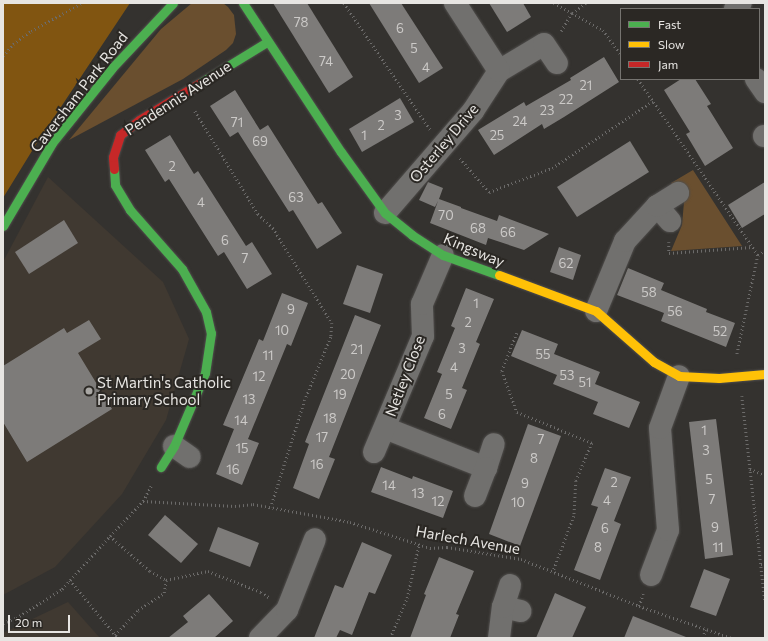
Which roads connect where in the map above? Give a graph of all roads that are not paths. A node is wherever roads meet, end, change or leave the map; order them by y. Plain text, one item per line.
1 (173, 3) edge
2 (242, 3) edge
3 (455, 3) edge
4 (267, 42) junction
5 (557, 63) dead end
6 (499, 71) junction
7 (757, 80) edge
8 (765, 92) edge
9 (678, 193) dead end
10 (386, 213) junction
11 (3, 226) edge
12 (443, 255) junction
13 (596, 311) junction
14 (765, 374) edge
15 (679, 376) junction
16 (385, 428) junction
17 (494, 444) dead end
18 (374, 452) dead end
19 (161, 467) road end
20 (486, 468) junction
21 (475, 496) dead end
22 (315, 539) dead end
23 (651, 575) dead end
24 (510, 584) dead end
25 (260, 638) edge
26 (499, 638) edge

1 - 11 street, Caversham Park Road
2 - 4 street, Kingsway
3 - 6 street
4 - 10 street, Kingsway
4 - 19 street, Pendennis Avenue
5 - 6 street, Osterley Drive
6 - 10 street, Osterley Drive
7 - 8 street
9 - 13 street
10 - 12 street, Kingsway
12 - 13 street, Kingsway
12 - 16 street, Netley Close
13 - 15 street, Kingsway
14 - 15 street, Kingsway
15 - 23 street
16 - 18 street, Netley Close
16 - 20 street, Netley Close
17 - 20 street
20 - 21 street
22 - 25 street
24 - 26 street

